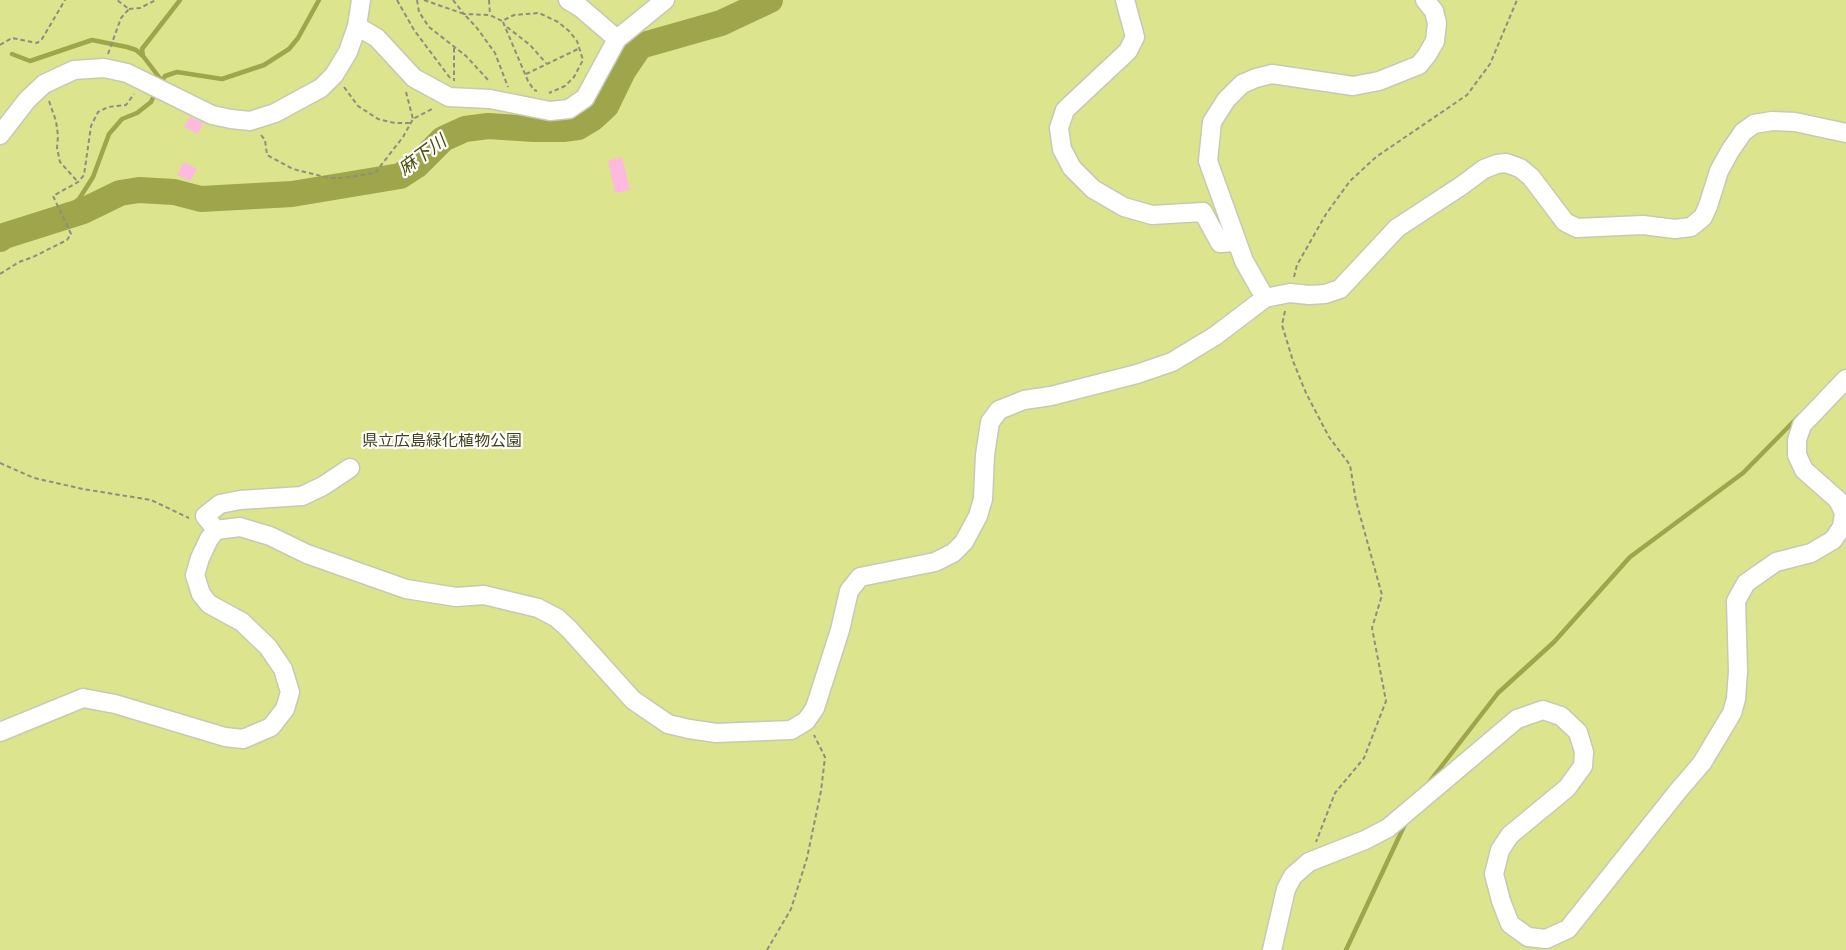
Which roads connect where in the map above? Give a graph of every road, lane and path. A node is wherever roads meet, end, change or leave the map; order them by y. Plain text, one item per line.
1 (65, 0) edge
2 (117, 0) edge
3 (156, 0) edge
4 (362, 0) edge
5 (397, 0) edge
6 (417, 0) edge
7 (424, 0) edge
8 (453, 0) edge
9 (489, 0) edge
10 (568, 0) edge
11 (665, 0) edge
12 (1125, 0) edge
13 (1425, 0) edge
14 (1517, 0) edge
15 (129, 9) junction
16 (464, 14) junction
17 (490, 15) junction
18 (502, 21) junction
19 (504, 25) junction
20 (357, 26) junction
21 (617, 39) junction
22 (0, 45) edge
23 (454, 48) junction
24 (580, 48) junction
25 (546, 63) junction
26 (104, 68) junction
27 (407, 72) junction
28 (525, 74) junction
29 (334, 75) junction
30 (143, 80) junction
31 (44, 84) junction
32 (460, 98) junction
33 (505, 101) junction
34 (549, 102) junction
35 (250, 121) junction
36 (412, 121) junction
37 (1846, 133) edge
38 (0, 135) edge
39 (78, 182) junction
40 (1237, 242) junction
41 (0, 274) edge
42 (1290, 293) junction
43 (1265, 298) junction
44 (1846, 379) edge
45 (0, 463) edge
46 (350, 468) dead end
47 (216, 531) junction
48 (806, 721) junction
49 (0, 732) edge
50 (1309, 862) junction
51 (767, 950) edge
52 (1272, 950) edge

1 - 22 path
2 - 15 path
3 - 15 path
4 - 20 street
5 - 23 path
6 - 23 path
7 - 16 path
8 - 16 path
9 - 17 path
10 - 21 street
11 - 21 street
12 - 40 street
13 - 40 street
14 - 42 path
15 - 26 path
16 - 17 path
16 - 33 path
17 - 18 path
18 - 19 path
18 - 24 path
19 - 25 path
19 - 28 path
20 - 27 street
20 - 29 street
21 - 34 street
23 - 33 path
24 - 25 path
24 - 34 path
25 - 28 path
26 - 30 street
26 - 31 street
27 - 32 street
27 - 36 path
28 - 34 path
29 - 35 street
29 - 36 path
30 - 35 street
30 - 39 path
31 - 38 street
31 - 39 path
32 - 33 street
32 - 36 path
33 - 34 street
35 - 36 path
37 - 42 street
39 - 41 path
40 - 43 street
42 - 43 street
42 - 50 path
43 - 48 street
44 - 50 street
45 - 47 path
46 - 47 street
47 - 48 street
47 - 49 street
48 - 51 path
50 - 52 street

